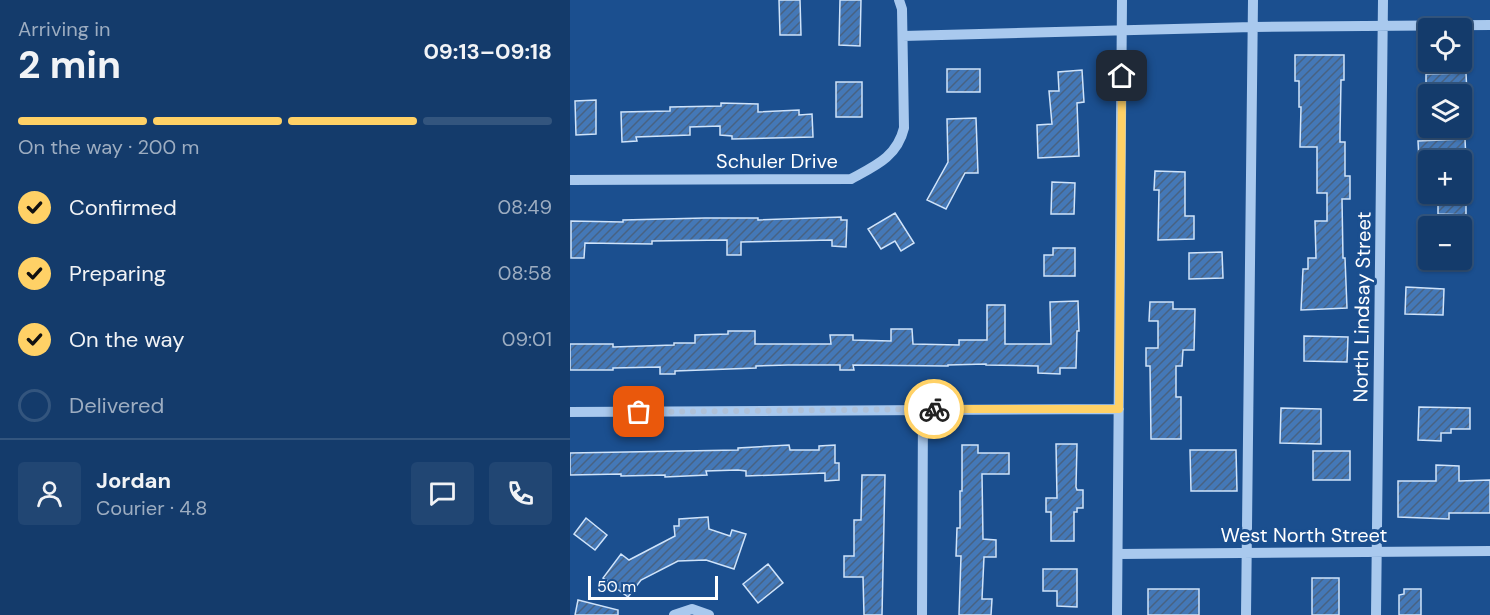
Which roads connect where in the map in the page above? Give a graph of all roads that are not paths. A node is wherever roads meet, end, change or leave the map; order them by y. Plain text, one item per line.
1 (899, 0) edge
2 (1122, 0) edge
3 (1253, 0) edge
4 (1383, 0) edge
5 (1490, 25) edge
6 (1252, 27) junction
7 (1383, 27) junction
8 (1122, 31) junction
9 (903, 36) junction
10 (570, 180) edge
11 (924, 409) junction
12 (1119, 409) junction
13 (570, 412) edge
14 (1490, 551) edge
15 (1377, 553) junction
16 (1118, 554) junction
17 (1247, 554) junction
18 (674, 615) edge
19 (709, 615) edge
20 (922, 615) edge
21 (1117, 615) edge
22 (1246, 615) edge
23 (1376, 615) edge

1 - 9 street, Schuler Drive
2 - 8 street
3 - 6 street
4 - 7 street, North Lindsay Street
5 - 7 street
6 - 7 street
6 - 8 street
6 - 17 street
7 - 15 street, North Lindsay Street
8 - 9 street
8 - 12 street
9 - 10 street, Schuler Drive
11 - 12 street
11 - 13 street
11 - 20 street
12 - 16 street
14 - 15 street, West North Street
15 - 17 street, West North Street
15 - 23 street, North Lindsay Street
16 - 17 street, West North Street
16 - 21 street
17 - 22 street
18 - 19 street

